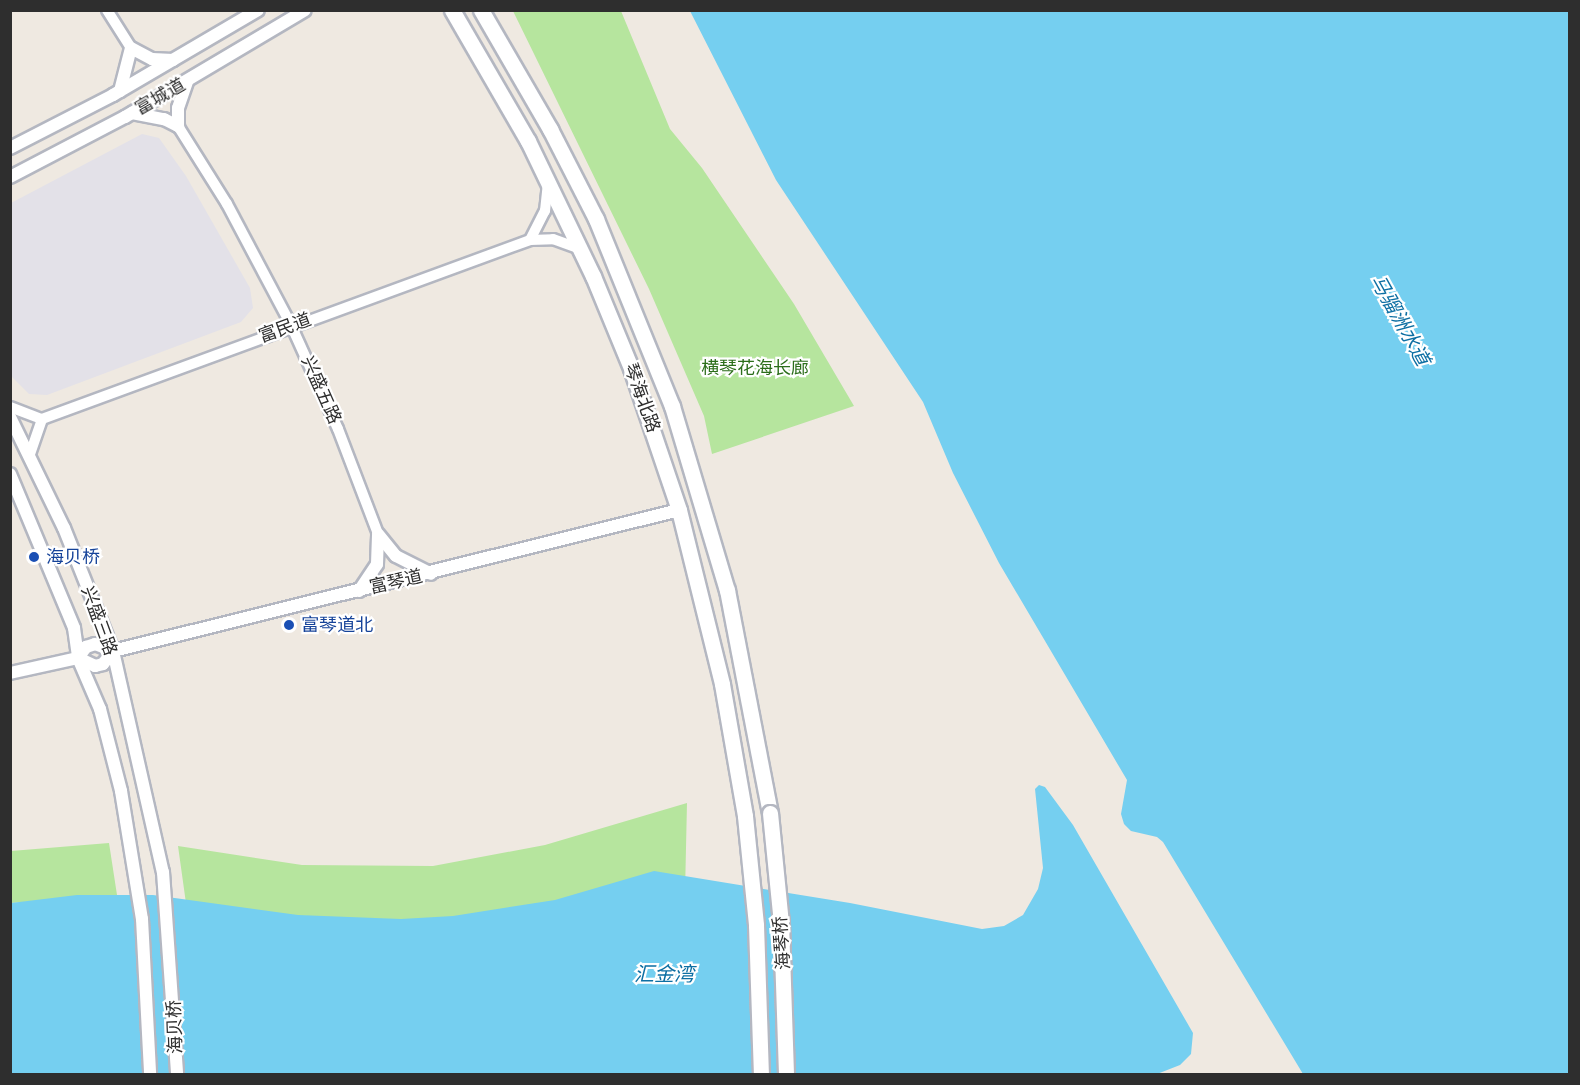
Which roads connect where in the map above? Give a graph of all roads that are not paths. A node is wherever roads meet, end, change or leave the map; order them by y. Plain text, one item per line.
1 (107, 10) edge
2 (258, 10) edge
3 (305, 10) edge
4 (452, 10) edge
5 (481, 10) edge
6 (131, 48) junction
7 (175, 60) junction
8 (187, 82) junction
9 (120, 92) junction
10 (132, 113) junction
11 (178, 126) junction
12 (10, 148) edge
13 (10, 177) edge
14 (548, 179) junction
15 (530, 240) junction
16 (581, 249) junction
17 (291, 325) junction
18 (10, 407) edge
19 (10, 417) edge
20 (42, 418) junction
21 (30, 454) junction
22 (10, 474) edge
23 (679, 510) junction
24 (378, 534) junction
25 (431, 574) junction
26 (359, 591) junction
27 (113, 651) junction
28 (78, 658) junction
29 (10, 673) edge
30 (770, 813) joint
31 (745, 816) joint
32 (163, 872) joint
33 (137, 874) joint
34 (150, 1074) edge
35 (177, 1074) edge
36 (761, 1074) edge
37 (786, 1074) edge

1 - 6 street
2 - 7 street, 富城道
3 - 8 street, 富城道
4 - 14 main road, 琴海北路
5 - 30 main road, 琴海北路
6 - 7 street
6 - 9 street
7 - 9 street, 富城道
8 - 10 street, 富城道
8 - 11 street
9 - 12 street, 富城道
10 - 11 street
10 - 13 street, 富城道
11 - 17 street, 兴盛五路
14 - 15 street
14 - 16 main road, 琴海北路
15 - 16 street
15 - 17 street, 富民道
16 - 23 main road, 琴海北路
17 - 20 street, 富民道
17 - 24 street, 兴盛五路
18 - 20 street
19 - 21 street, 兴盛三路
20 - 21 street
21 - 27 street, 兴盛三路
22 - 28 street, 兴盛三路
23 - 25 street, 富琴道
23 - 31 main road, 琴海北路
24 - 25 street
24 - 26 street
25 - 26 street, 富琴道
26 - 27 street, 富琴道
27 - 28 street
27 - 28 street
27 - 32 street, 兴盛三路
28 - 29 street
28 - 33 street, 兴盛三路
30 - 37 main road, 海琴桥, bridge
31 - 36 main road, 海琴桥
32 - 35 street, 海贝桥
33 - 34 street, 海贝桥

